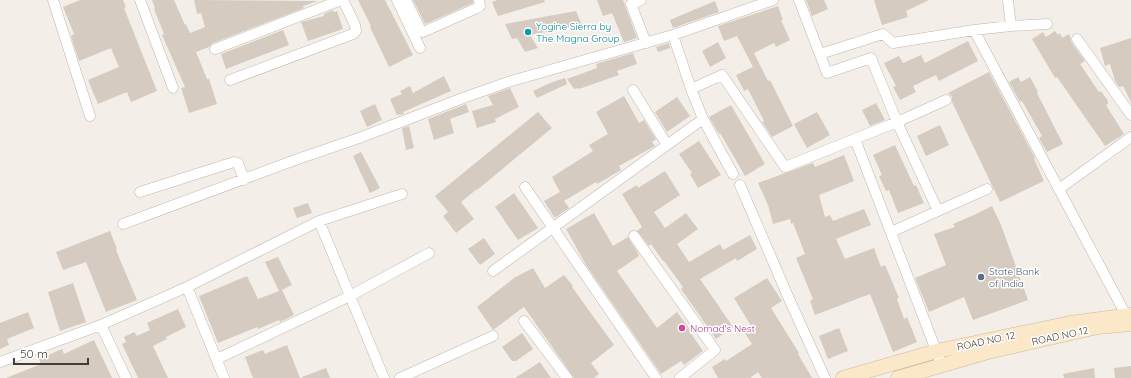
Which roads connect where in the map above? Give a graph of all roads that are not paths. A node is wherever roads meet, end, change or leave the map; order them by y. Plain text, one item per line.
1 (53, 0) edge
2 (140, 0) edge
3 (342, 0) edge
4 (397, 0) edge
5 (406, 0) edge
6 (479, 0) edge
7 (641, 0) edge
8 (774, 0) edge
9 (799, 0) edge
10 (1008, 0) edge
11 (754, 3) edge
12 (1047, 24) dead end
13 (1012, 26) junction
14 (974, 30) junction
15 (673, 35) junction
16 (1077, 39) dead end
17 (646, 43) junction
18 (215, 48) dead end
19 (420, 48) dead end
20 (820, 54) junction
21 (230, 80) dead end
22 (173, 88) dead end
23 (691, 89) junction
24 (633, 90) dead end
25 (946, 100) dead end
26 (1131, 115) edge
27 (90, 116) dead end
28 (703, 119) junction
29 (897, 122) junction
30 (1131, 137) edge
31 (855, 139) junction
32 (667, 145) junction
33 (733, 174) dead end
34 (244, 180) junction
35 (740, 185) dead end
36 (525, 187) dead end
37 (988, 189) dead end
38 (1059, 189) junction
39 (140, 192) dead end
40 (402, 194) dead end
41 (938, 211) junction
42 (319, 221) junction
43 (123, 224) dead end
44 (552, 228) junction
45 (891, 232) junction
46 (634, 236) dead end
47 (429, 253) dead end
48 (493, 271) dead end
49 (187, 287) junction
50 (350, 296) junction
51 (1129, 318) edge
52 (524, 320) dead end
53 (101, 325) junction
54 (493, 336) dead end
55 (937, 351) junction
56 (217, 359) junction
57 (0, 362) edge
58 (942, 365) junction
59 (126, 378) edge
60 (224, 378) edge
61 (384, 378) edge
62 (400, 378) edge
63 (567, 378) edge
64 (656, 378) edge
65 (680, 378) edge
66 (825, 378) edge
67 (843, 378) edge
68 (902, 378) edge

1 - 27 street
2 - 22 street
3 - 18 street
3 - 21 street
4 - 19 street
5 - 6 street
7 - 17 street
8 - 11 street
9 - 20 street
10 - 13 street
11 - 15 street
12 - 13 street
13 - 14 street
14 - 20 street
14 - 38 street
15 - 17 street
15 - 23 street
16 - 26 street
17 - 34 street
20 - 29 street
23 - 28 street
23 - 31 street
24 - 32 street
25 - 29 street
28 - 32 street
28 - 33 street
29 - 31 street
29 - 41 street
30 - 38 street
31 - 45 street
32 - 44 street
34 - 39 street
34 - 43 street
35 - 66 street
36 - 44 street
37 - 41 street
38 - 51 street
40 - 42 street
41 - 45 street
42 - 49 street
42 - 50 street
44 - 48 street
44 - 64 street
45 - 55 street
46 - 65 street
47 - 50 street
49 - 53 street
49 - 56 street
50 - 56 street
50 - 61 street
51 - 55 main road, ROAD NO. 12
51 - 58 main road, ROAD NO 12
52 - 63 street
53 - 57 street
53 - 59 street
54 - 62 street
55 - 58 street
55 - 67 main road, ROAD NO. 12
56 - 60 street
58 - 68 main road, ROAD NO 12

